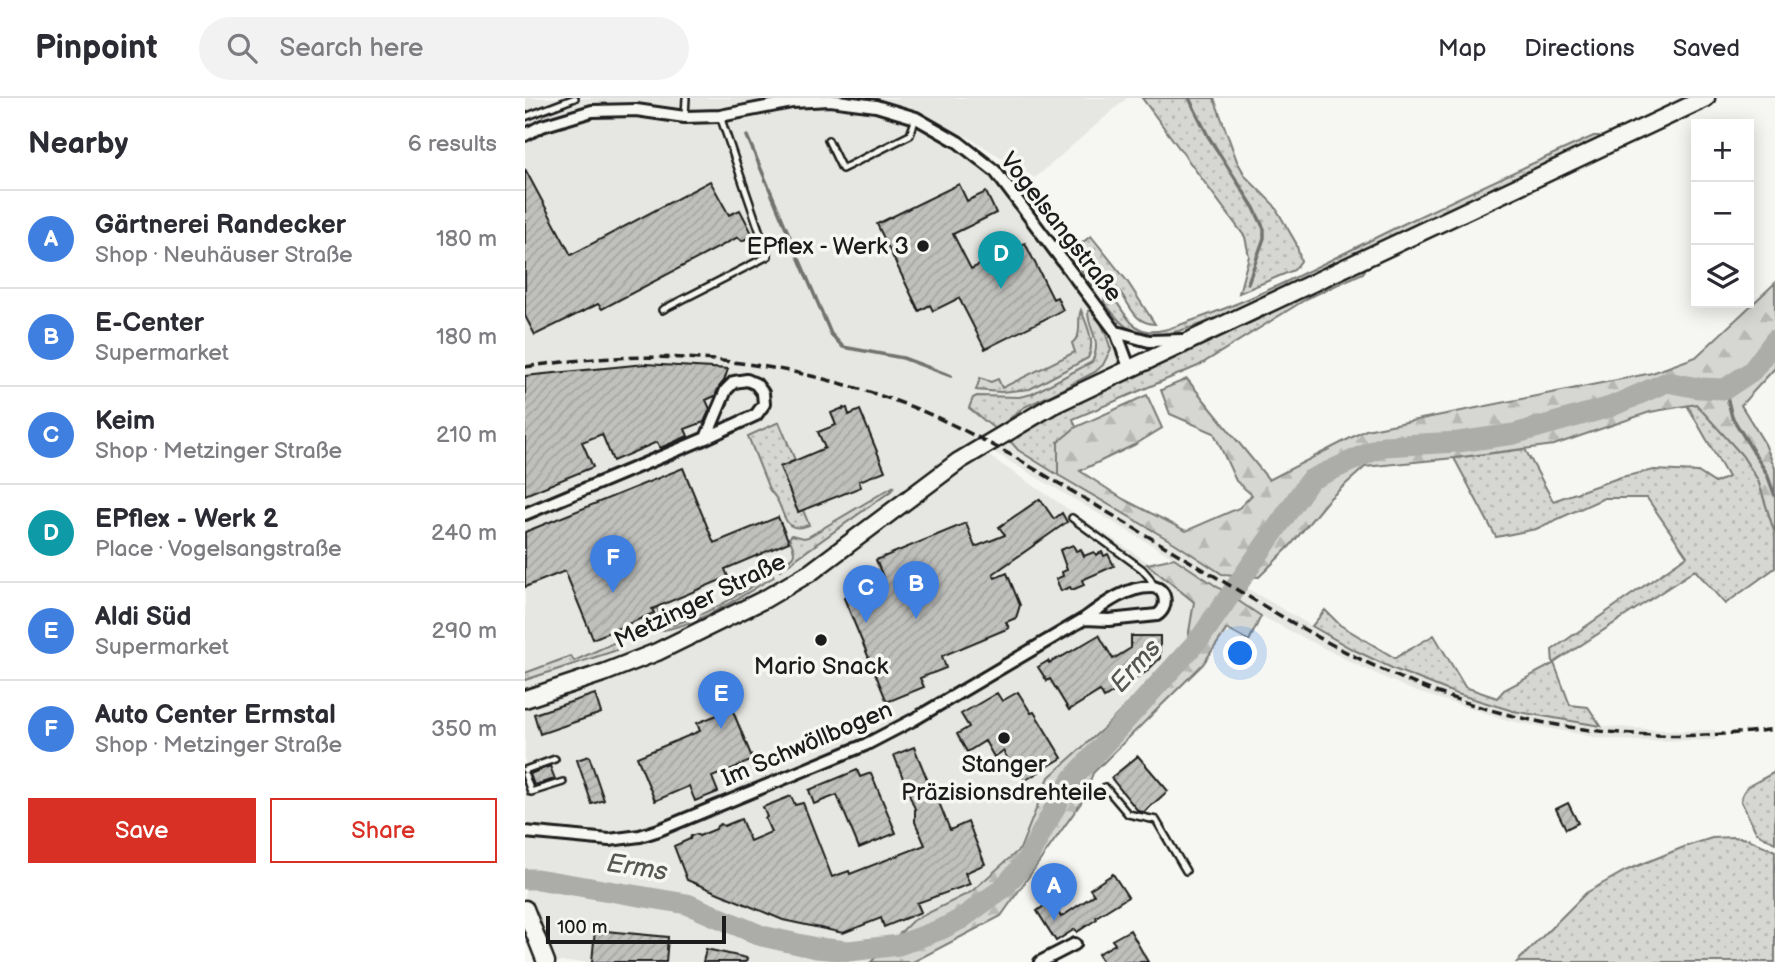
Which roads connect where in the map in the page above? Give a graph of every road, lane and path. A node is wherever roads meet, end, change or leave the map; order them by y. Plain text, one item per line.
1 (575, 98) edge
2 (686, 98) edge
3 (1706, 98) edge
4 (720, 116) junction
5 (525, 117) edge
6 (685, 117) junction
7 (916, 118) junction
8 (525, 135) edge
9 (828, 140) dead end
10 (662, 310) dead end
11 (1116, 332) junction
12 (1192, 339) junction
13 (1129, 367) junction
14 (706, 438) junction
15 (525, 514) edge
16 (1072, 519) dead end
17 (1154, 586) junction
18 (1084, 619) junction
19 (525, 699) edge
20 (555, 759) dead end
21 (525, 772) edge
22 (563, 782) dead end
23 (1105, 787) dead end
24 (525, 832) edge
25 (1186, 871) dead end
26 (525, 909) edge
27 (1075, 944) dead end
28 (546, 962) edge
29 (1040, 962) edge

1 - 5 lane
2 - 6 lane
3 - 12 street, Metzinger Straße
4 - 6 street, Vogelsangstraße
4 - 7 street, Vogelsangstraße
4 - 10 lane
6 - 8 street, Vogelsangstraße
7 - 9 lane
7 - 11 street, Vogelsangstraße
11 - 12 street
11 - 13 street, Vogelsangstraße
12 - 13 street, Metzinger Straße
13 - 19 street, Metzinger Straße
14 - 14 street
14 - 15 street
16 - 17 lane
17 - 18 street, Im Schwöllbogen
17 - 18 street
18 - 24 street, Im Schwöllbogen
20 - 21 lane
21 - 22 lane
23 - 25 lane
26 - 28 street
27 - 29 street

